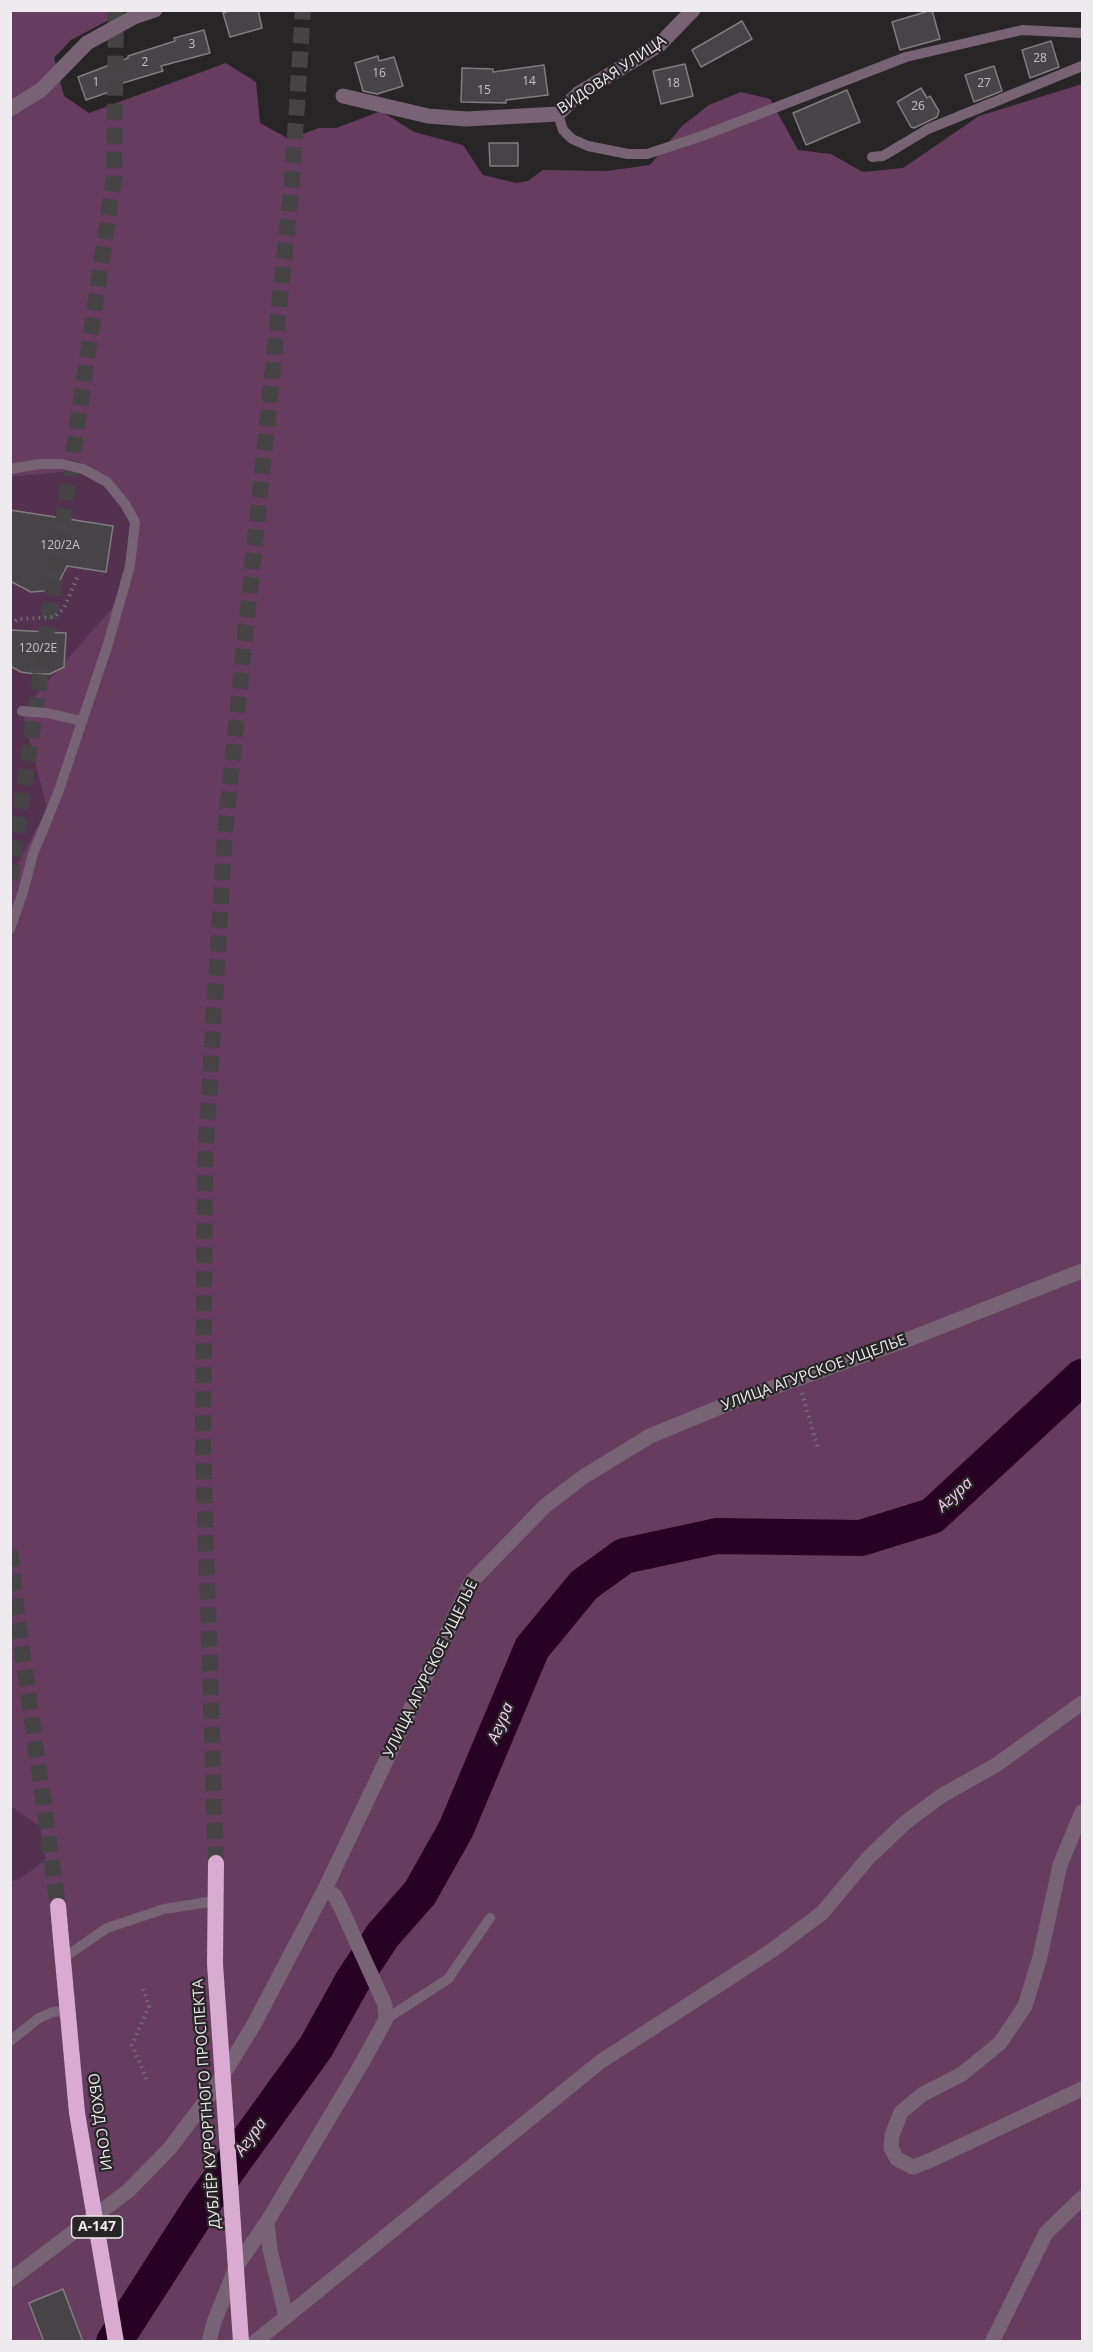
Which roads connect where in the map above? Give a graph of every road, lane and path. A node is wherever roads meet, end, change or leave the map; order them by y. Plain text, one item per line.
1 (154, 10) edge
2 (693, 10) edge
3 (1083, 33) edge
4 (1083, 66) edge
5 (343, 96) dead end
6 (10, 109) edge
7 (558, 114) junction
8 (872, 157) dead end
9 (10, 469) edge
10 (77, 578) dead end
11 (10, 624) edge
12 (22, 711) dead end
13 (82, 721) junction
14 (10, 929) edge
15 (1083, 1271) edge
16 (797, 1378) junction
17 (818, 1449) dead end
18 (1083, 1702) edge
19 (1083, 1812) edge
20 (216, 1863) tunnel mouth
21 (325, 1889) junction
22 (215, 1901) junction
23 (58, 1906) tunnel mouth
24 (490, 1918) dead end
25 (62, 1959) junction
26 (143, 1989) dead end
27 (67, 2011) junction
28 (385, 2012) junction
29 (10, 2041) edge
30 (147, 2080) dead end
31 (1083, 2089) edge
32 (1083, 2198) edge
33 (267, 2222) junction
34 (10, 2280) edge
35 (286, 2316) junction
36 (116, 2342) edge
37 (209, 2342) edge
38 (241, 2342) edge
39 (255, 2342) edge
40 (992, 2342) edge

1 - 6 street
2 - 7 street, ВИДОВАЯ УЛИЦА
3 - 7 lane
4 - 8 lane
5 - 7 street, ВИДОВАЯ УЛИЦА
9 - 13 lane
10 - 11 path
12 - 13 lane
13 - 14 lane
15 - 16 street, УЛИЦА АГУРСКОЕ УЩЕЛЬЕ
16 - 17 path
16 - 21 street, УЛИЦА АГУРСКОЕ УЩЕЛЬЕ
18 - 35 street
19 - 31 street
20 - 22 highway, ДУБЛЁР КУРОРТНОГО ПРОСПЕКТА
21 - 28 street
21 - 34 street, УЛИЦА АГУРСКОЕ УЩЕЛЬЕ
22 - 25 lane
22 - 38 highway, ДУБЛЁР КУРОРТНОГО ПРОСПЕКТА
23 - 25 highway, ОБХОД СОЧИ / А-147
24 - 28 lane
25 - 27 highway, ОБХОД СОЧИ / А-147
26 - 30 path
27 - 29 lane
27 - 36 highway, ОБХОД СОЧИ / А-147
28 - 33 street
32 - 40 street
33 - 35 street
33 - 37 street
35 - 39 street

